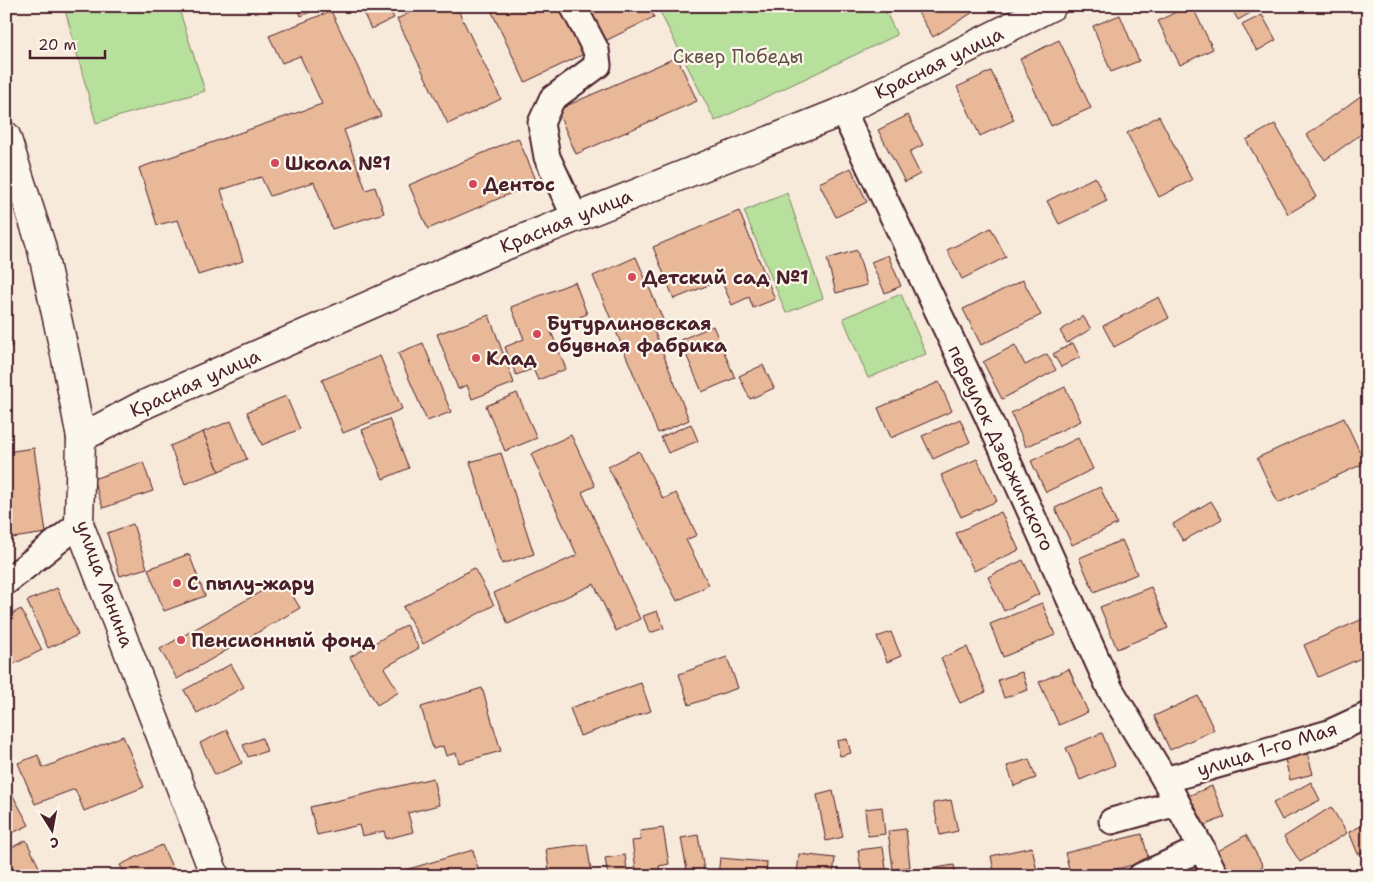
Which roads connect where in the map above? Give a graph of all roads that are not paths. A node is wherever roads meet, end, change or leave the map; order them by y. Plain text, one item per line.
1 (573, 6) edge
2 (1052, 6) edge
3 (843, 111) junction
4 (6, 136) edge
5 (575, 217) junction
6 (81, 438) junction
7 (79, 524) junction
8 (6, 582) edge
9 (1368, 715) edge
10 (1165, 780) junction
11 (1177, 803) junction
12 (1112, 821) dead end
13 (1202, 848) junction
14 (215, 876) edge
15 (1141, 876) edge
16 (1216, 876) edge

1 - 5 street
2 - 3 main road, Красная улица
3 - 5 main road, Красная улица
3 - 10 street, переулок Дзержинского
4 - 6 main road, улица Ленина
5 - 6 main road, Красная улица
6 - 7 main road, улица Ленина
7 - 8 street
7 - 14 main road, улица Ленина
9 - 10 street, улица 1-го Мая
10 - 11 street, переулок Дзержинского
11 - 12 street
11 - 13 street, переулок Дзержинского
13 - 15 street
13 - 16 street, переулок Дзержинского

